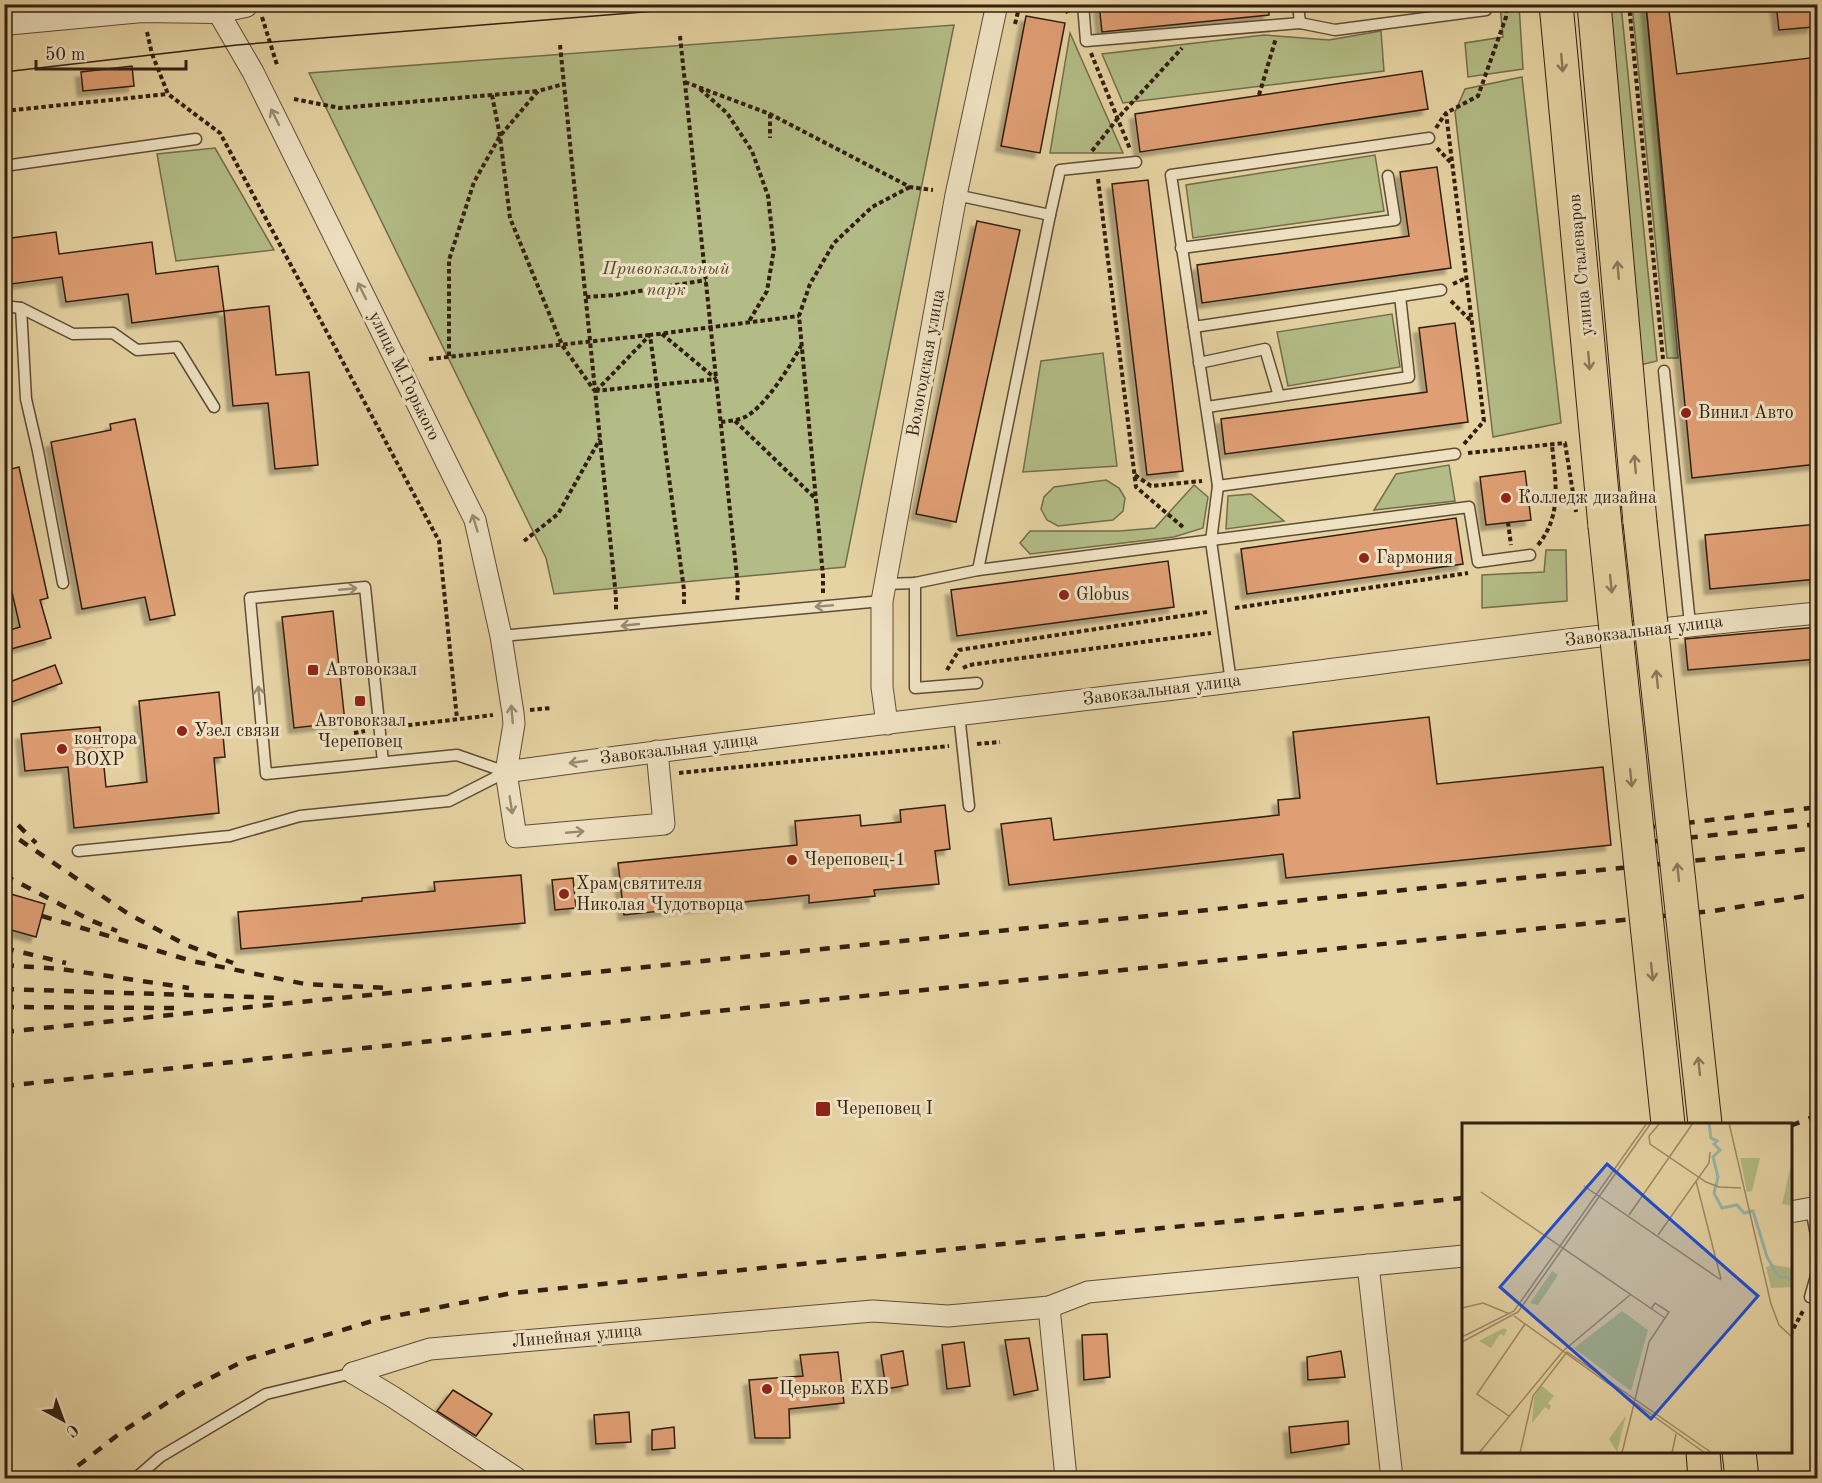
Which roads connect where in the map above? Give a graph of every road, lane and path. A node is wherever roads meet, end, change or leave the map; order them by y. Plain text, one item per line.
1 (997, 4) edge
2 (1083, 4) edge
3 (1298, 4) edge
4 (1507, 4) edge
5 (1556, 4) edge
6 (1594, 4) edge
7 (1629, 4) edge
8 (216, 7) edge
9 (142, 9) junction
10 (253, 9) edge
11 (1486, 10) dead end
12 (4, 22) edge
13 (1300, 23) junction
14 (1280, 25) junction
15 (1197, 32) junction
16 (680, 36) dead end
17 (1086, 41) junction
18 (560, 45) dead end
19 (277, 65) dead end
20 (685, 82) junction
21 (564, 84) junction
22 (697, 86) junction
23 (538, 91) junction
24 (168, 94) junction
25 (492, 95) junction
26 (1259, 95) dead end
27 (294, 99) dead end
28 (4, 111) edge
29 (770, 114) junction
30 (1118, 118) junction
31 (500, 136) junction
32 (770, 138) dead end
33 (1429, 138) dead end
34 (196, 139) dead end
35 (1136, 162) joint
36 (4, 166) edge
37 (1097, 166) junction
38 (1078, 168) junction
39 (1388, 176) dead end
40 (910, 187) junction
41 (933, 190) dead end
42 (956, 195) junction
43 (1050, 215) junction
44 (1181, 248) junction
45 (706, 280) junction
46 (1441, 290) dead end
47 (1400, 296) junction
48 (585, 297) junction
49 (4, 306) edge
50 (21, 308) junction
51 (799, 316) junction
52 (748, 323) junction
53 (711, 327) junction
54 (1194, 327) junction
55 (662, 334) junction
56 (650, 335) junction
57 (590, 342) junction
58 (802, 344) junction
59 (562, 345) junction
60 (449, 357) junction
61 (429, 359) dead end
62 (1199, 363) junction
63 (1664, 371) joint
64 (716, 379) junction
65 (656, 384) junction
66 (595, 391) junction
67 (1279, 396) junction
68 (214, 407) dead end
69 (1206, 407) junction
70 (735, 420) junction
71 (721, 422) junction
72 (600, 439) junction
73 (1552, 444) junction
74 (1455, 454) junction
75 (1135, 475) junction
76 (1217, 483) junction
77 (816, 499) junction
78 (1575, 512) dead end
79 (1508, 522) dead end
80 (524, 541) dead end
81 (1205, 542) junction
82 (1530, 555) joint
83 (1512, 557) junction
84 (978, 570) junction
85 (63, 583) dead end
86 (915, 583) junction
87 (883, 593) junction
88 (822, 606) junction
89 (1818, 613) edge
90 (736, 614) junction
91 (683, 619) junction
92 (1690, 624) junction
93 (615, 626) junction
94 (1224, 632) junction
95 (501, 636) junction
96 (960, 669) dead end
97 (1231, 682) junction
98 (977, 683) dead end
99 (959, 714) junction
100 (887, 724) junction
101 (380, 729) junction
102 (354, 733) dead end
103 (1000, 742) dead end
104 (962, 745) junction
105 (657, 751) junction
106 (383, 762) junction
107 (506, 772) junction
108 (659, 775) junction
109 (969, 806) dead end
110 (78, 851) dead end
111 (1668, 1123) edge
112 (1705, 1123) edge
113 (1806, 1209) edge
114 (1818, 1245) edge
115 (1462, 1256) edge
116 (1368, 1265) junction
117 (1818, 1269) edge
118 (1810, 1297) joint
119 (1049, 1306) junction
120 (1792, 1333) edge
121 (353, 1373) junction
122 (1703, 1453) edge
123 (1739, 1453) edge
124 (136, 1479) edge
125 (516, 1479) edge
126 (1066, 1479) edge
127 (1392, 1479) edge
128 (1706, 1479) edge
129 (1742, 1479) edge

1 - 42 street, Вологодская улица
2 - 17 lane
3 - 13 lane
4 - 74 path
5 -> 111 main road, улица Сталеваров, bridge
112 -> 6 main road, улица Сталеваров, bridge
7 - 63 path
8 - 9 street
8 - 10 street
95 -> 8 street, улица М.Горького
9 - 12 street
9 - 24 path
10 - 19 path
11 - 13 lane
13 - 14 lane
14 - 15 lane
14 - 26 path
15 - 17 lane
15 - 30 path
16 - 20 path
17 - 30 path
18 - 21 path
20 - 22 path
20 - 45 path
21 - 23 path
21 - 48 path
22 - 29 path
22 - 52 path
23 - 25 path
23 - 31 path
24 - 28 path
24 - 101 path
25 - 27 path
25 - 31 path
29 - 32 path
29 - 40 path
30 - 35 path
30 - 38 path
31 - 59 path
31 - 60 path
33 - 44 lane
34 - 36 lane
35 - 37 lane
37 - 38 lane
37 - 75 path
38 - 43 lane
39 - 44 lane
40 - 41 path
40 - 51 path
42 - 43 lane
42 - 87 street, Вологодская улица
43 - 84 lane
44 - 54 lane
45 - 48 path
45 - 53 path
46 - 47 lane
47 - 54 lane
47 - 67 lane
48 - 57 path
49 - 50 lane
50 - 68 lane
50 - 85 lane
51 - 52 path
51 - 58 path
52 - 53 path
53 - 55 path
53 - 64 path
54 - 62 lane
55 - 56 path
55 - 64 path
56 - 57 path
56 - 65 path
56 - 66 path
57 - 59 path
57 - 66 path
58 - 70 path
58 - 77 path
59 - 60 path
59 - 66 path
60 - 61 path
62 - 67 lane
62 - 69 lane
63 - 92 lane
64 - 65 path
64 - 71 path
65 - 66 path
65 - 91 path
66 - 72 path
67 - 69 lane
69 - 76 lane
70 - 71 path
70 - 77 path
71 - 90 path
72 - 80 path
72 - 93 path
73 - 74 path
73 - 78 path
73 - 82 path
74 - 76 lane
75 - 76 path
75 - 81 path
76 - 81 lane
77 - 88 path
79 - 83 path
81 - 83 lane
81 - 84 lane
81 - 94 lane
82 - 83 lane
84 - 86 lane
86 - 87 lane
86 - 98 lane
87 -> 88 lane
87 - 100 street, Вологодская улица
88 - 90 lane
89 - 92 street, Завокзальная улица
90 - 91 lane
91 -> 93 lane
92 - 97 street, Завокзальная улица
93 - 95 lane
94 - 96 path
94 - 97 lane
107 -> 95 street, улица М.Горького
97 - 99 street, Завокзальная улица
99 - 100 street, Завокзальная улица
99 - 104 lane
100 - 105 street, Завокзальная улица
101 - 102 path
101 - 106 lane
106 -> 101 lane
103 - 104 path
104 - 108 path
104 - 109 lane
105 -> 107 street, Завокзальная улица
105 - 108 street
106 - 107 lane
107 -> 108 street, улица М.Горького
107 - 110 lane
113 - 114 lane
115 - 116 street, Линейная улица
116 - 119 street, Линейная улица
116 - 127 street
117 - 118 lane
118 - 120 path
119 - 121 street, Линейная улица
119 - 126 street
121 - 124 lane, Линейная улица
121 - 125 street
122 - 128 main road
123 - 129 main road

